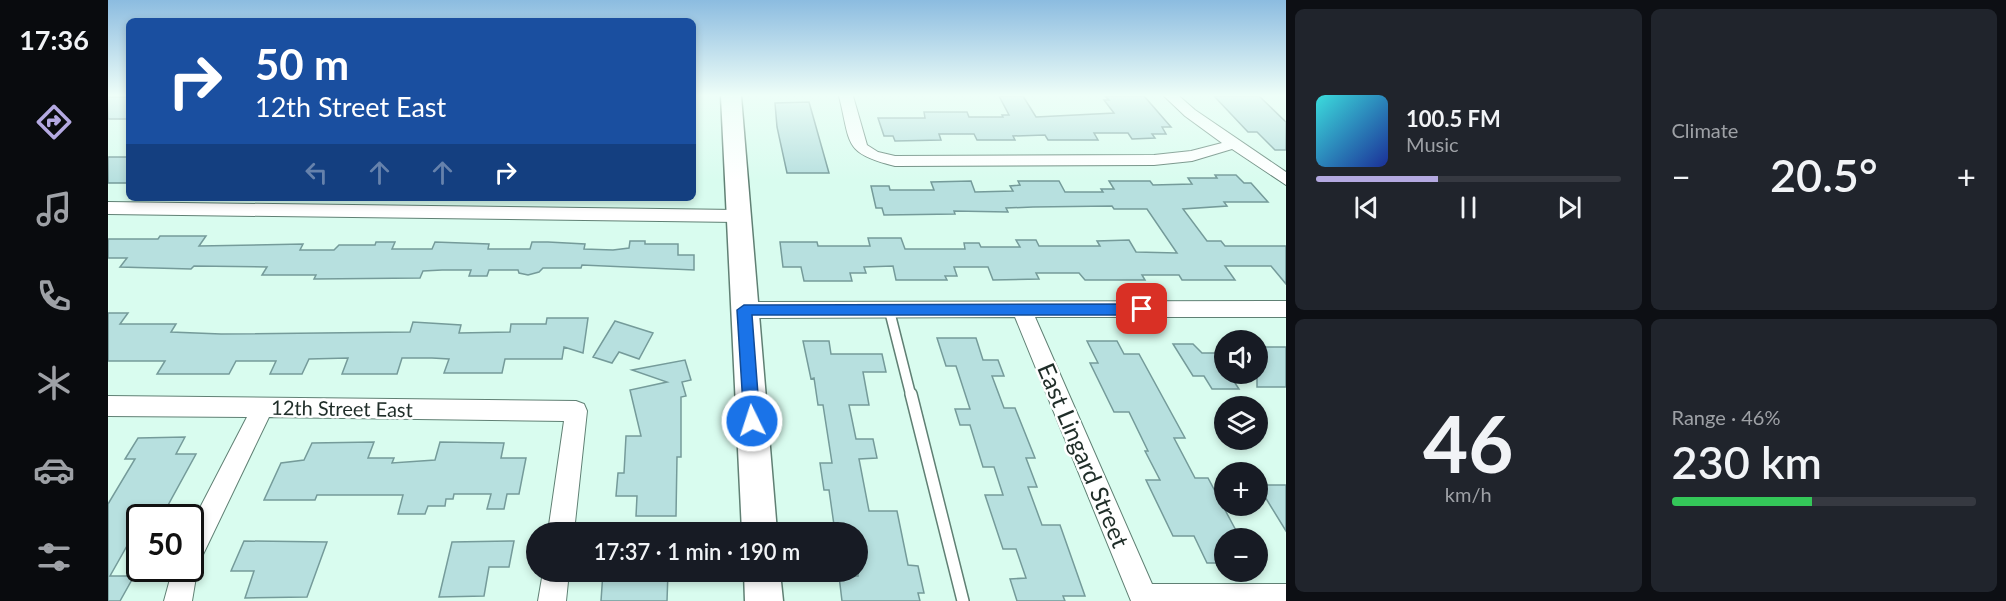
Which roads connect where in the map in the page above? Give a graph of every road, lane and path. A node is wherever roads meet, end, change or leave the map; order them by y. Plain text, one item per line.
1 (732, 124) edge
2 (854, 124) edge
3 (1206, 124) edge
4 (1234, 144) junction
5 (1286, 180) edge
6 (108, 208) edge
7 (737, 216) junction
8 (890, 309) junction
9 (1286, 309) edge
10 (744, 310) junction
11 (1022, 310) junction
12 (108, 406) edge
13 (263, 407) junction
14 (562, 522) edge
15 (759, 522) edge
16 (204, 527) edge
17 (183, 582) edge
18 (555, 582) edge
19 (763, 582) edge
20 (1286, 598) edge
21 (1144, 600) edge
22 (178, 601) edge
23 (552, 601) edge
24 (764, 601) edge
25 (963, 601) edge

1 - 7 main road
2 - 4 street
3 - 4 street
4 - 5 street
6 - 7 street
7 - 10 main road
8 - 10 street
8 - 11 street
8 - 25 lane
9 - 11 street
10 - 15 main road
11 - 21 street, East Lingard Street
12 - 13 street, 12th Street East
13 - 14 street, 12th Street East
13 - 16 street
17 - 22 street
18 - 23 street
19 - 24 main road
20 - 21 street

